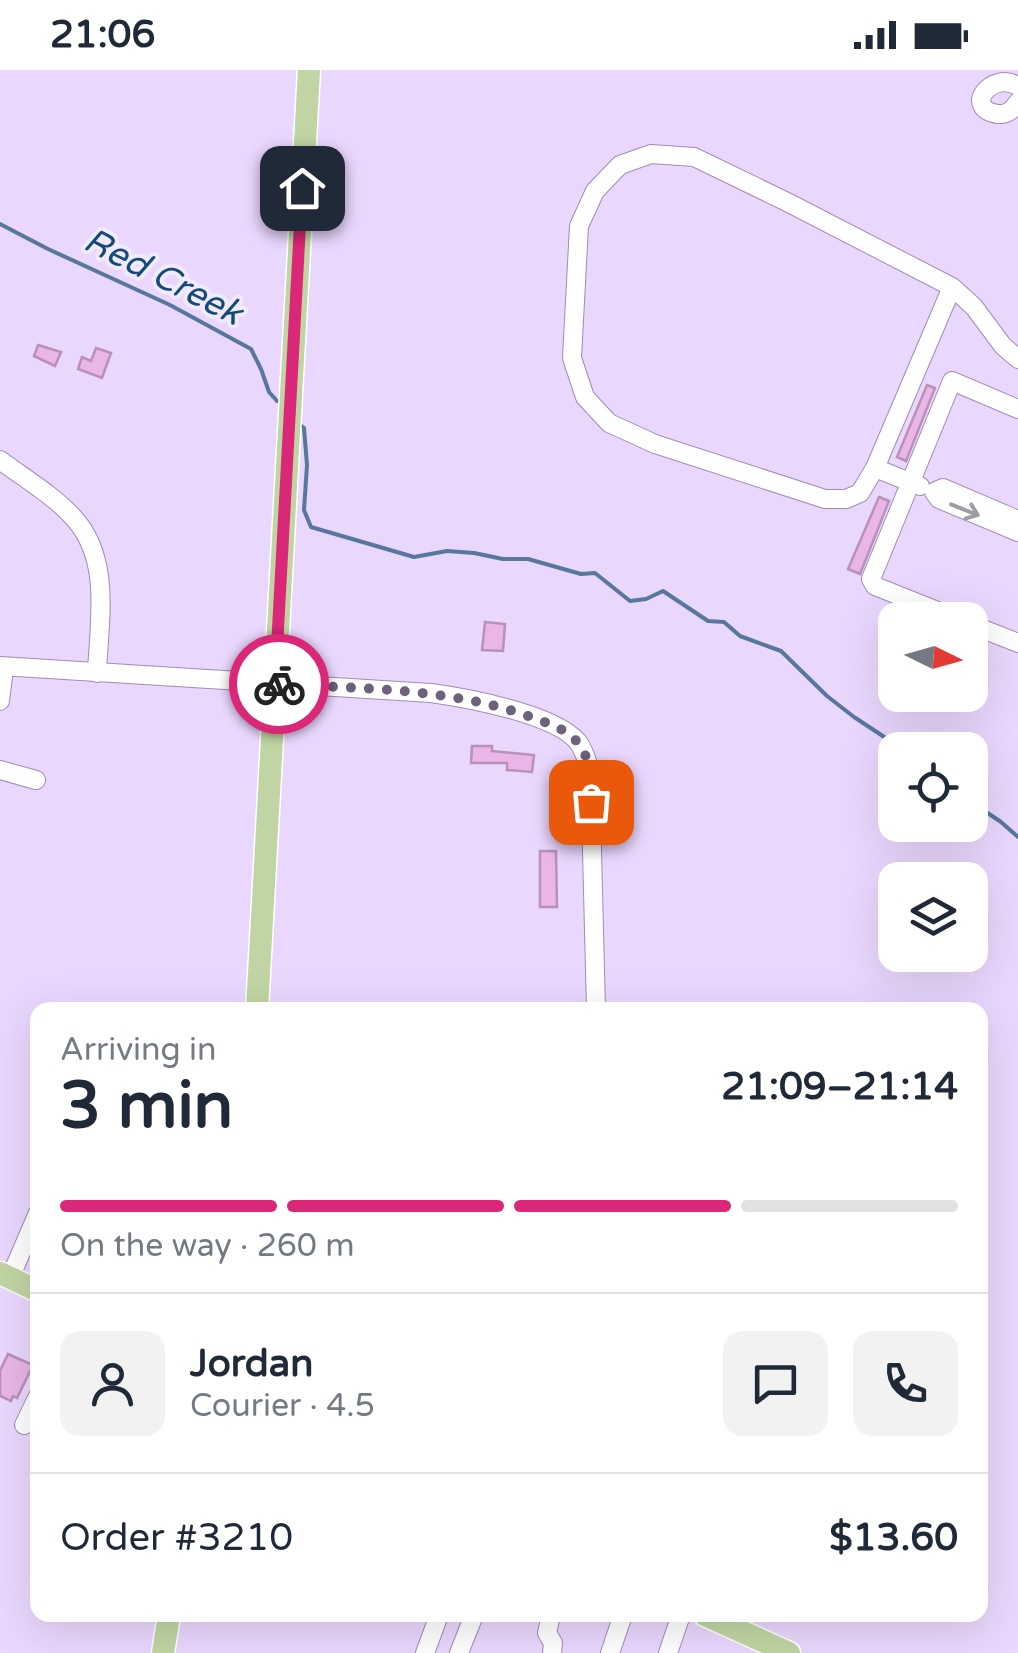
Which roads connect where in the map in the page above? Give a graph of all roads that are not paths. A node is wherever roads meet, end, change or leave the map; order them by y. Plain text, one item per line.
1 (310, 70) edge
2 (1011, 77) edge
3 (1018, 102) edge
4 (952, 287) junction
5 (1018, 359) edge
6 (1018, 409) edge
7 (0, 460) edge
8 (875, 468) junction
9 (912, 482) junction
10 (934, 492) junction
11 (1018, 520) edge
12 (1018, 532) edge
13 (915, 602) edge
14 (988, 632) edge
15 (1018, 644) edge
16 (2, 667) edge
17 (97, 673) junction
18 (275, 684) junction
19 (0, 701) edge
20 (0, 770) edge
21 (36, 780) dead end
22 (257, 1002) edge
23 (596, 1002) edge
24 (30, 1228) edge
25 (5, 1275) edge
26 (30, 1287) edge
27 (30, 1412) edge
28 (24, 1424) dead end
29 (168, 1622) edge
30 (437, 1622) edge
31 (471, 1622) edge
32 (549, 1622) edge
33 (621, 1622) edge
34 (679, 1622) edge
35 (720, 1622) edge
36 (163, 1653) edge
37 (425, 1653) edge
38 (459, 1653) edge
39 (552, 1653) edge
40 (610, 1653) edge
41 (668, 1653) edge
42 (789, 1653) edge

1 - 18 main road
2 - 3 street
4 - 5 street
4 - 8 street
4 - 8 street
6 - 9 street
7 - 17 street
8 - 9 street
9 - 10 street
9 - 13 street
10 - 11 street
10 -> 12 street
14 - 15 street
16 - 17 street
16 - 19 street
17 - 18 street
18 - 22 main road
18 - 23 street
20 - 21 street
24 - 25 street
25 - 26 main road
27 - 28 street
29 - 36 main road
30 - 37 street
31 - 38 street
32 - 39 street
33 - 40 street
34 - 41 street
35 - 42 main road

